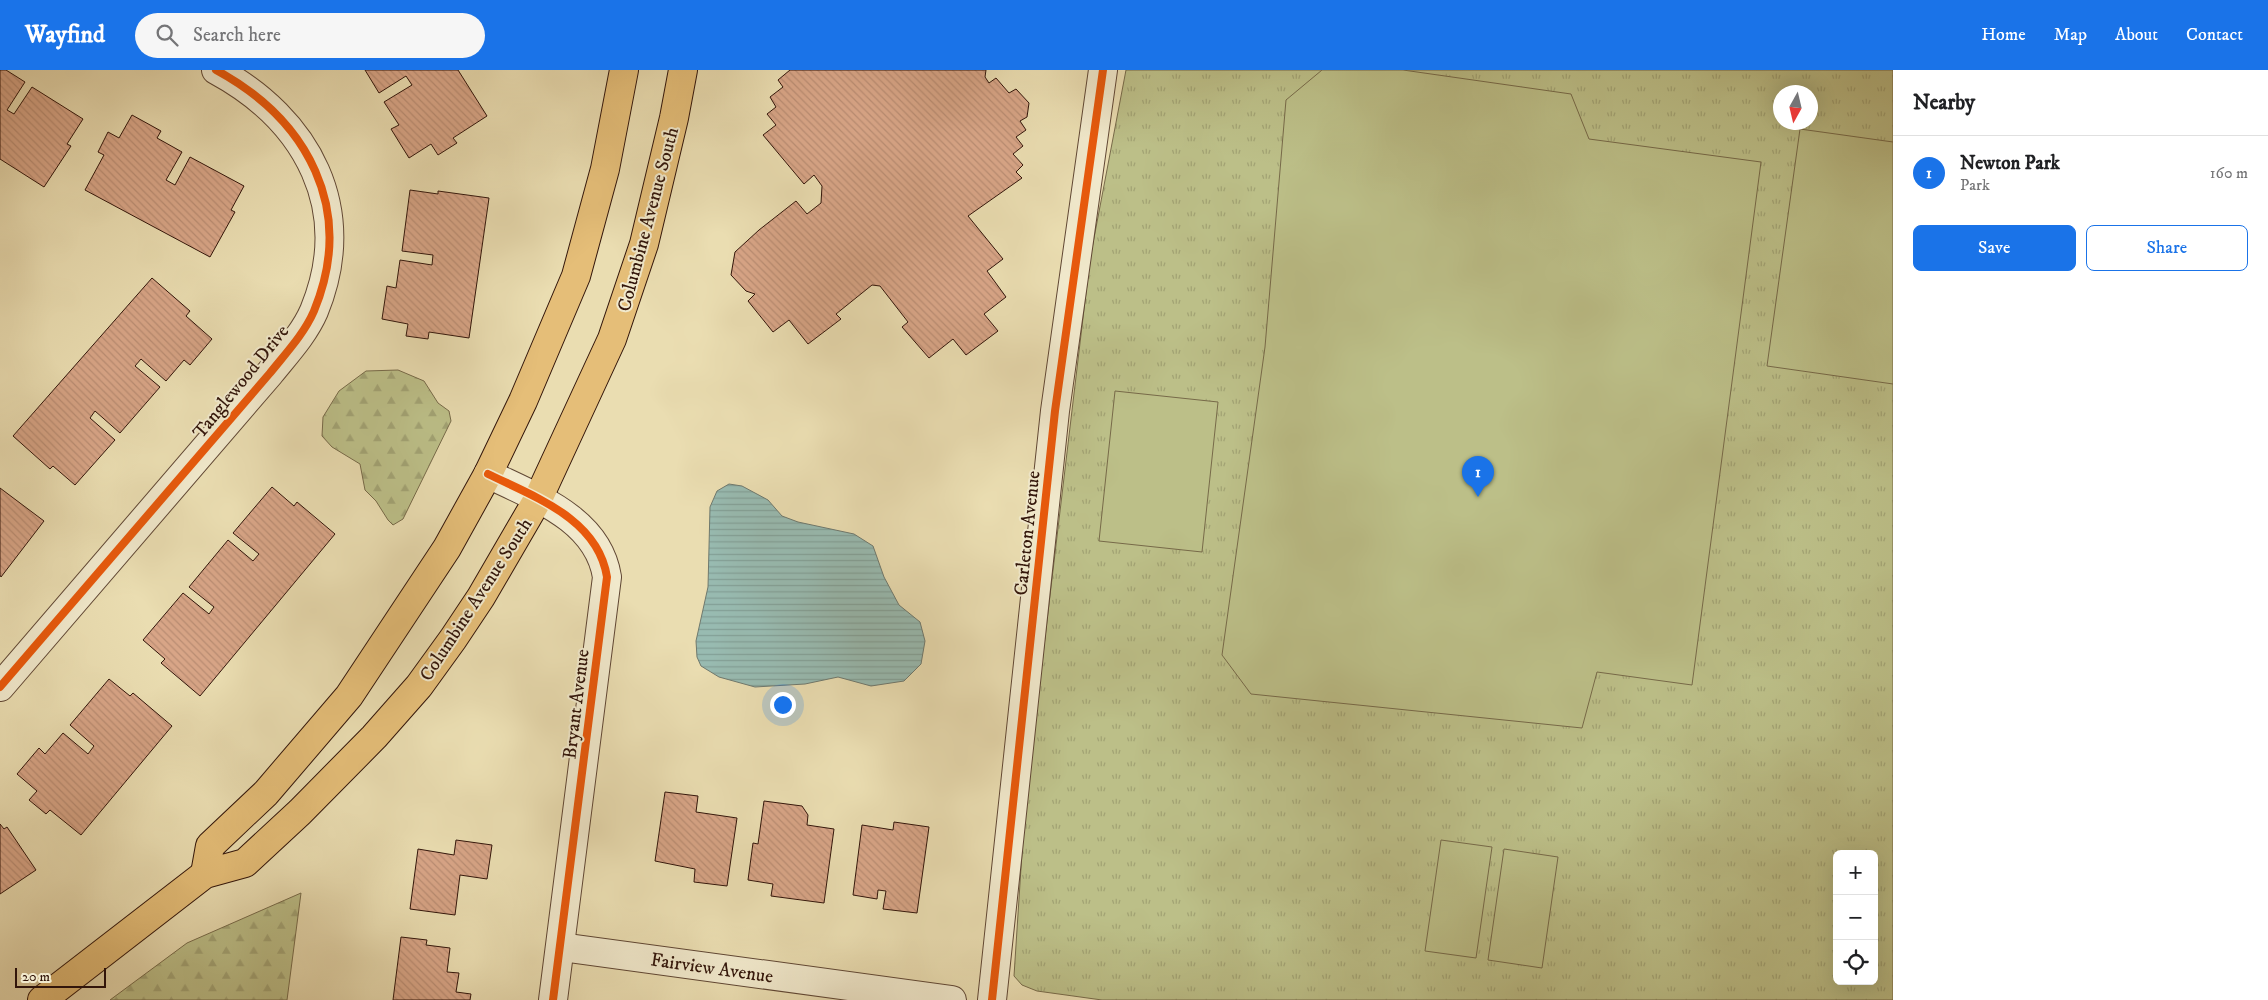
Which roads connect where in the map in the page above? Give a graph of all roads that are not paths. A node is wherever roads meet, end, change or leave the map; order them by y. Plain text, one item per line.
1 (216, 70) edge
2 (624, 70) edge
3 (683, 70) edge
4 (1103, 70) edge
5 (488, 474) junction
6 (538, 499) junction
7 (0, 687) edge
8 (205, 874) junction
9 (561, 947) junction
10 (42, 1000) edge
11 (553, 1000) edge
12 (952, 1000) edge
13 (992, 1000) edge

1 - 7 street, Tanglewood Drive
2 - 5 main road
3 - 6 main road, Columbine Avenue South
4 - 13 street, Carleton Avenue
5 - 6 street, Bryant Avenue
5 - 8 main road
6 - 8 main road, Columbine Avenue South
6 - 9 street, Bryant Avenue
8 - 10 main road, Columbine Avenue South
9 - 11 street, Bryant Avenue
9 - 12 street, Fairview Avenue

